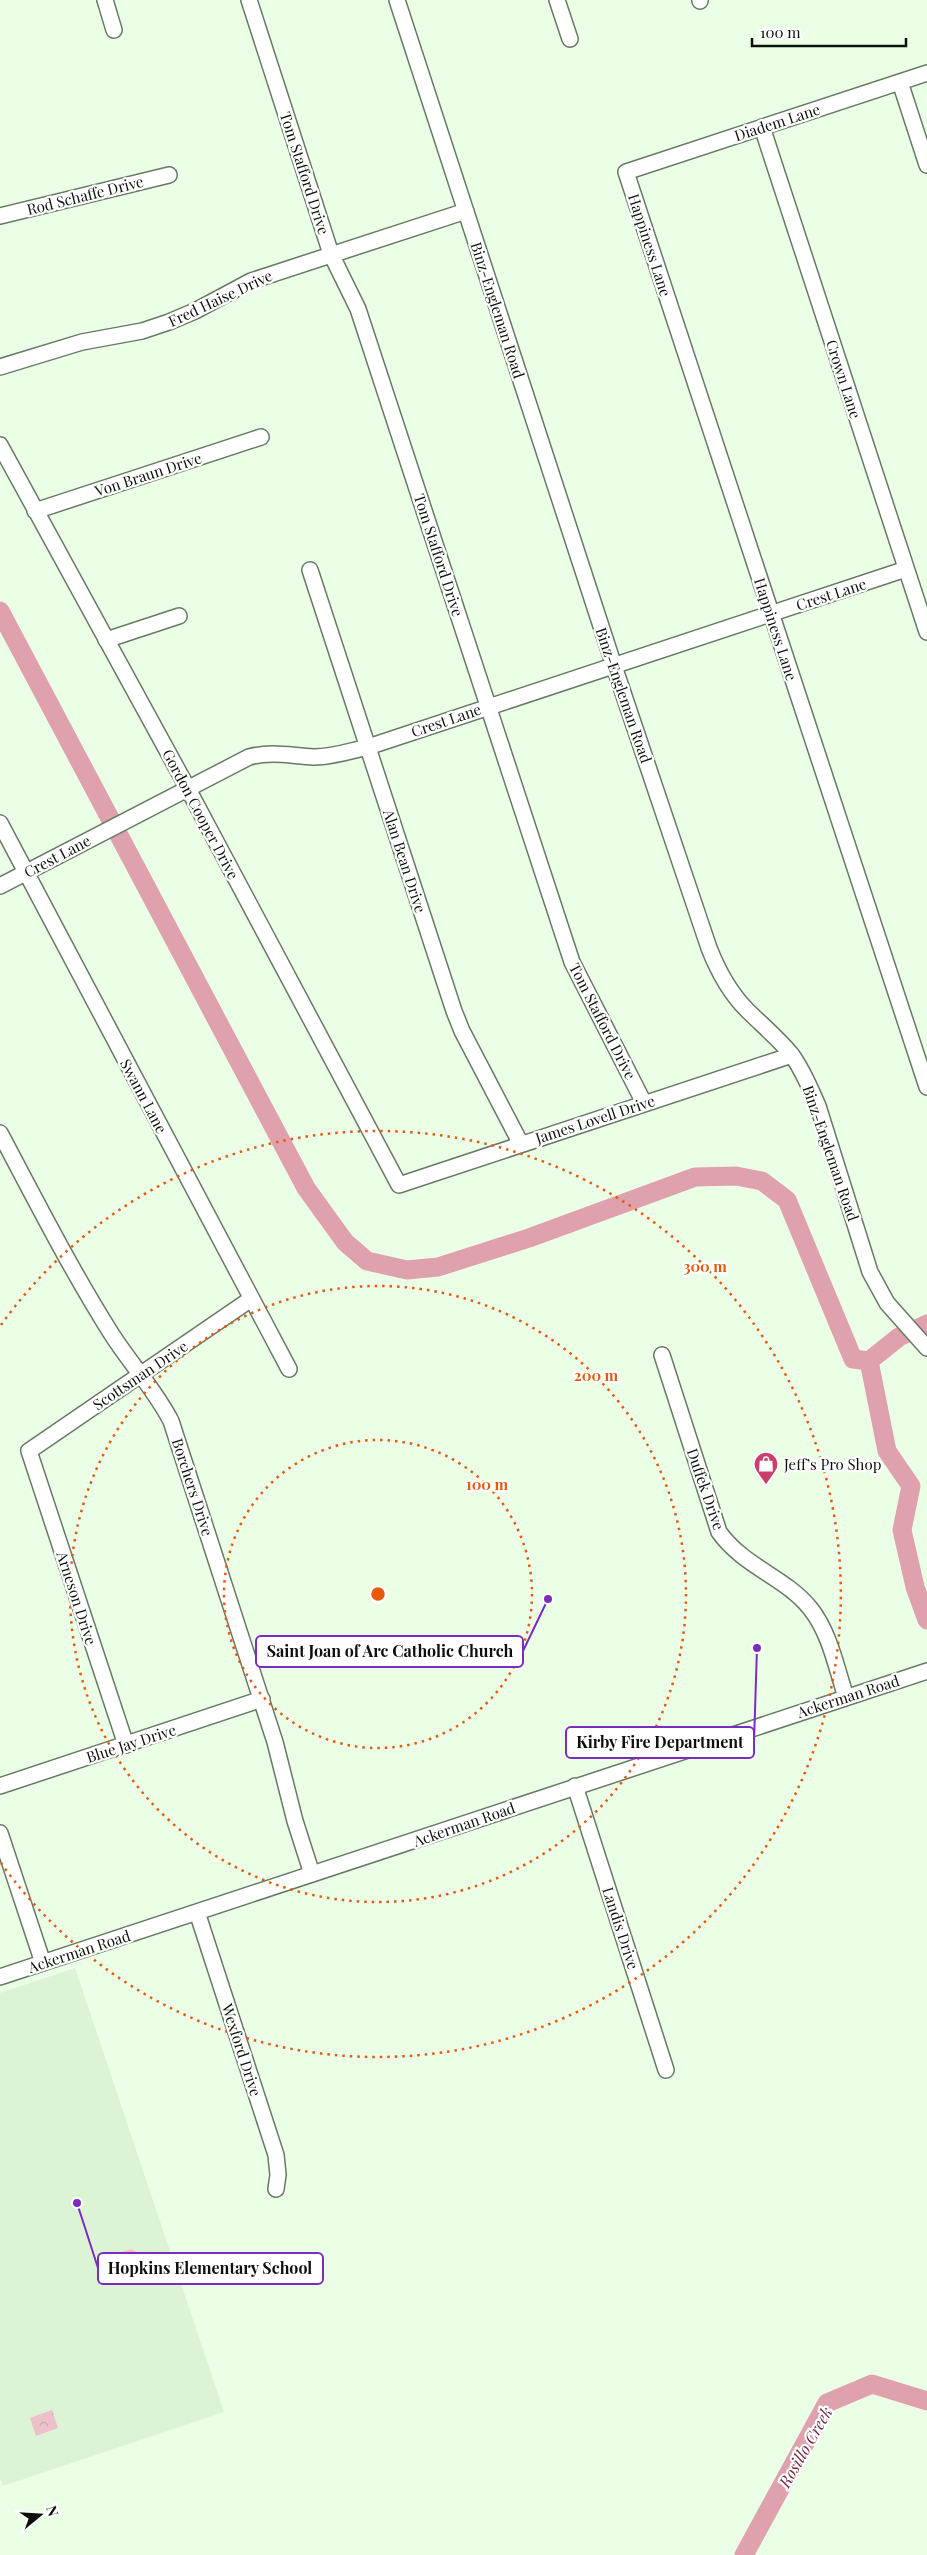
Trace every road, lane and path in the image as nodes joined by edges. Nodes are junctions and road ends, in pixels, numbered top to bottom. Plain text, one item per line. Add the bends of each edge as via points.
1 (105, 0) edge
2 (249, 0) edge
3 (397, 0) edge
4 (557, 0) edge
5 (114, 30) dead end
6 (570, 39) dead end
7 (927, 73) edge
8 (900, 82) junction
9 (762, 127) junction
10 (927, 166) edge
11 (626, 172) joint
12 (169, 175) dead end
13 (466, 211) junction
14 (0, 216) edge
15 (331, 254) junction
16 (0, 368) edge
17 (261, 437) dead end
18 (0, 444) edge
19 (35, 510) junction
20 (906, 569) junction
21 (310, 570) dead end
22 (771, 614) junction
23 (179, 616) dead end
24 (927, 632) edge
25 (106, 640) junction
26 (614, 666) junction
27 (488, 706) junction
28 (368, 747) junction
29 (187, 787) junction
30 (0, 822) edge
31 (26, 872) junction
32 (0, 886) edge
33 (792, 1055) junction
34 (927, 1087) edge
35 (644, 1103) junction
36 (0, 1133) edge
37 (521, 1144) junction
38 (399, 1184) joint
39 (251, 1299) junction
40 (927, 1348) edge
41 (662, 1355) dead end
42 (289, 1369) dead end
43 (140, 1376) junction
44 (29, 1450) joint
45 (924, 1672) edge
46 (846, 1697) junction
47 (262, 1699) junction
48 (126, 1745) junction
49 (0, 1786) edge
50 (575, 1786) junction
51 (0, 1833) edge
52 (312, 1874) junction
53 (196, 1912) junction
54 (42, 1963) junction
55 (0, 1977) edge
56 (666, 2070) dead end
57 (276, 2189) dead end

1 - 5 street
2 - 15 street, Tom Stafford Drive
3 - 13 street, Binz-Engleman Road
4 - 6 street
7 - 8 street, Diadem Lane
8 - 9 street, Diadem Lane
8 - 10 street
9 - 11 street, Diadem Lane
9 - 20 street, Crown Lane
11 - 22 street, Happiness Lane
12 - 14 street, Rod Schaffe Drive
13 - 15 street, Fred Haise Drive
13 - 26 street, Binz-Engleman Road
15 - 16 street, Fred Haise Drive via 251,281 169,322 82,342
15 - 27 street, Tom Stafford Drive via 358,308
17 - 19 street, Von Braun Drive
18 - 19 street, Gordon Cooper Drive
19 - 25 street, Gordon Cooper Drive
20 - 22 street, Crest Lane
20 - 24 street, Crown Lane
21 - 28 street, Alan Bean Drive
22 - 26 street, Crest Lane
22 - 34 street, Happiness Lane
23 - 25 street
25 - 29 street, Gordon Cooper Drive
26 - 27 street, Crest Lane
26 - 33 street, Binz-Engleman Road via 716,965 735,996
27 - 28 street, Crest Lane
27 - 35 street, Tom Stafford Drive via 572,962
28 - 29 street, Crest Lane via 332,756 279,752 258,754
28 - 37 street, Alan Bean Drive via 454,1011
29 - 31 street, Crest Lane
29 - 38 street, Gordon Cooper Drive
30 - 31 street, Swann Lane
31 - 32 street, Crest Lane
31 - 39 street, Swann Lane
33 - 35 street, James Lovell Drive
33 - 40 street, Binz-Engleman Road via 818,1106 870,1272 896,1314
35 - 37 street, James Lovell Drive
36 - 43 street, Borchers Drive via 70,1267
37 - 38 street, James Lovell Drive
39 - 42 street, Swann Lane
39 - 43 street, Scottsman Drive
41 - 46 street, Duffek Drive via 719,1532 743,1559 809,1607 826,1637
43 - 44 street, Scottsman Drive
43 - 47 street, Borchers Drive via 162,1403 171,1421
44 - 48 street, Arneson Drive
45 - 46 street, Ackerman Road
46 - 50 street, Ackerman Road
47 - 48 street, Blue Jay Drive
47 - 52 street, Borchers Drive
48 - 49 street, Blue Jay Drive
50 - 52 street, Ackerman Road
50 - 56 street, Landis Drive
51 - 54 street
52 - 53 street, Ackerman Road
53 - 54 street, Ackerman Road
53 - 57 street, Wexford Drive via 276,2155
54 - 55 street, Ackerman Road

